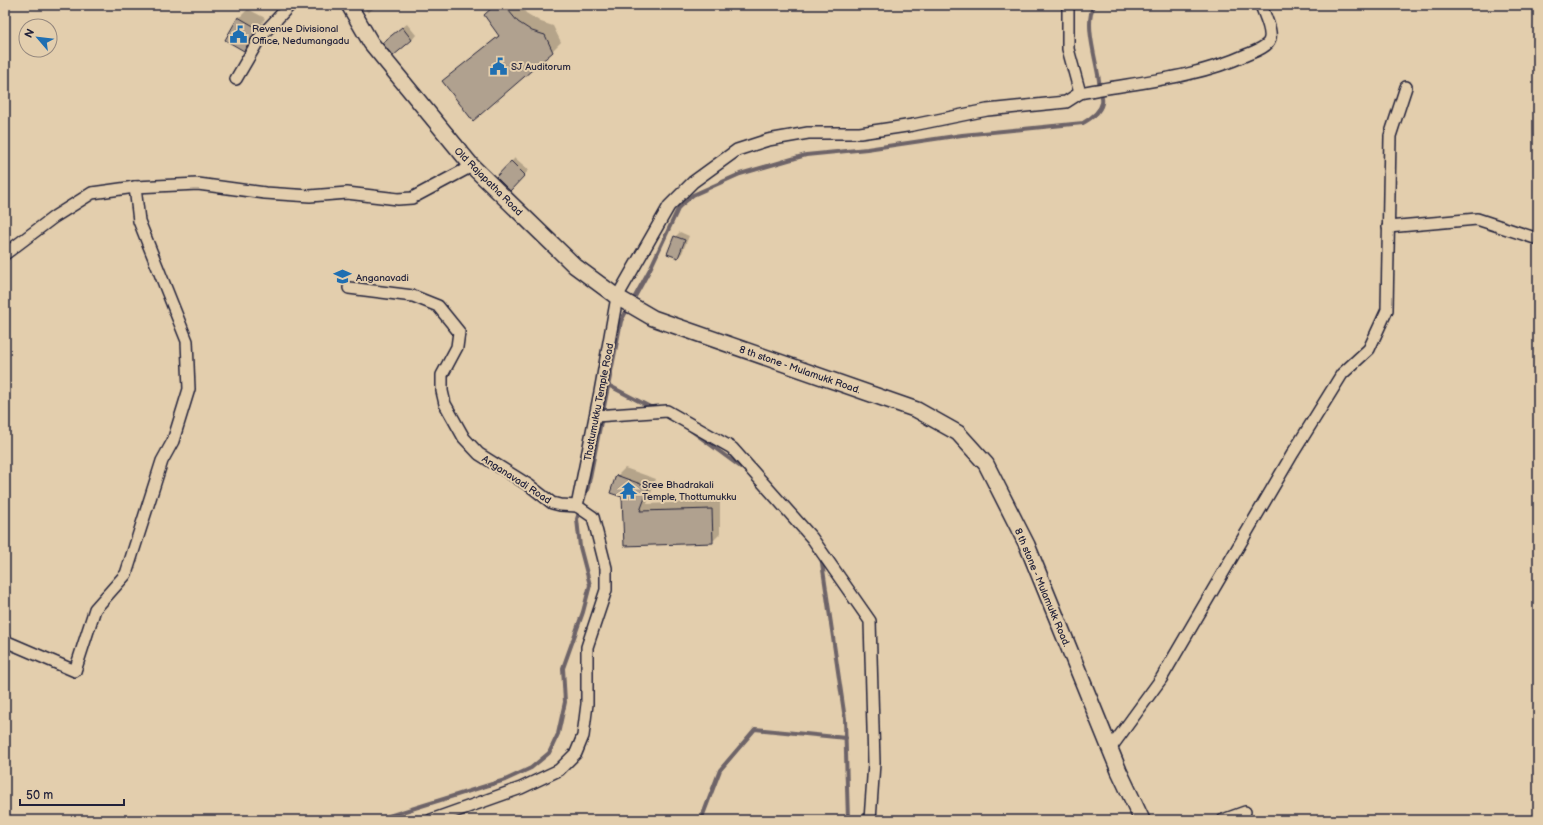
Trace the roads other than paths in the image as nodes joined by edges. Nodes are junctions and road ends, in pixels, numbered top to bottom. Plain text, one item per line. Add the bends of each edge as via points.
1 (290, 5) edge
2 (349, 5) edge
3 (1068, 5) edge
4 (1261, 5) edge
5 (236, 79) dead end
6 (1406, 87) dead end
7 (1080, 93) junction
8 (472, 166) junction
9 (135, 187) junction
10 (1388, 227) junction
11 (1538, 239) edge
12 (5, 254) edge
13 (349, 288) dead end
14 (619, 299) junction
15 (642, 311) joint
16 (596, 416) junction
17 (577, 506) junction
18 (5, 641) edge
19 (1110, 750) junction
20 (1245, 812) dead end
21 (431, 820) edge
22 (870, 820) edge
23 (1142, 820) edge
24 (1223, 820) edge

1 - 5 street via 261,36
2 - 8 main road, Old Rajapatha Road via 371,43
3 - 7 street via 1068,49
4 - 7 street, Thottumukku Temple Road via 1270,33 1268,42 1262,48 1229,63 1192,74
6 - 10 street via 1390,136
7 - 14 street, Thottumukku Temple Road via 1066,102 987,110 860,133 808,133 768,140 737,150 693,182 669,206
8 - 9 street via 412,198 398,199 347,193 310,196 265,193 198,184
8 - 14 main road, Old Rajapatha Road via 575,266
9 - 12 street via 92,193 54,217
9 - 18 street via 140,221 187,341 189,389 173,441 162,461 126,574 95,609 75,671
10 - 11 street via 1478,219
10 - 19 street via 1387,310 1369,349 1342,374 1161,679
13 - 17 street, Anganavadi Road via 412,296 438,306 459,332 457,347 442,376 442,391 445,404 464,438 479,454 552,503 560,506
14 - 15 main road, Old Rajapatha Road
14 - 16 street, Thottumukku Temple Road
15 - 19 main road, 8 th stone - Mulamukk Road. via 653,318 917,410 958,433 986,464 1027,545
16 - 17 street, Thottumukku Temple Road
16 - 22 street via 667,410 732,448 812,538 870,621 874,763
17 - 21 street via 593,517 606,568 606,590 587,647 587,704 583,736 576,753 559,770 521,788
19 - 23 main road, 8 th stone - Mulamukk Road.
20 - 24 street

